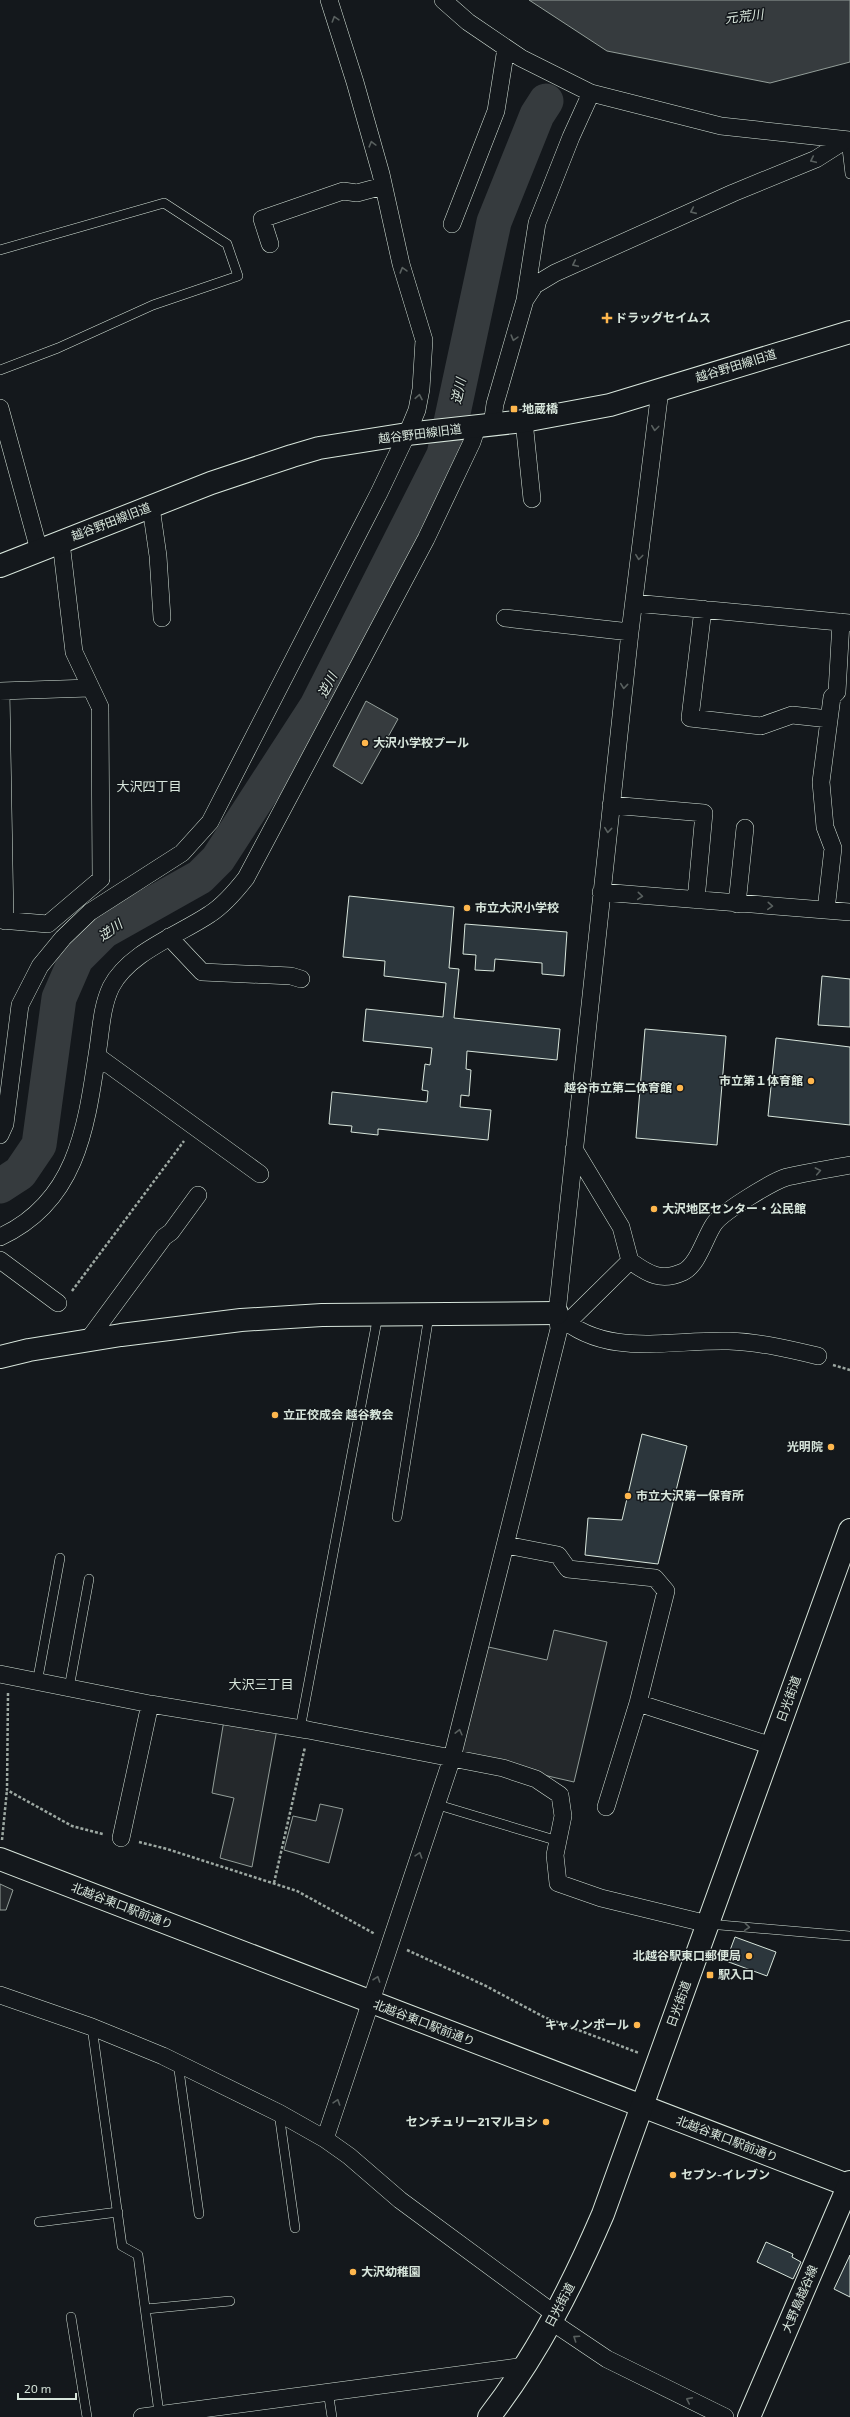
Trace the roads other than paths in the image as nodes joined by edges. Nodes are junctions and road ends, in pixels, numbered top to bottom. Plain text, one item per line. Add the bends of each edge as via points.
1 (329, 0) edge
2 (443, 0) edge
3 (506, 48) junction
4 (591, 93) junction
5 (848, 140) edge
6 (850, 174) edge
7 (383, 186) junction
8 (452, 224) dead end
9 (270, 244) dead end
10 (0, 250) edge
11 (525, 300) junction
12 (850, 332) edge
13 (0, 370) edge
14 (660, 390) junction
15 (0, 408) edge
16 (524, 421) junction
17 (480, 426) junction
18 (414, 433) junction
19 (532, 499) dead end
20 (150, 507) junction
21 (61, 542) junction
22 (40, 550) junction
23 (0, 566) edge
24 (634, 603) junction
25 (703, 609) junction
26 (162, 618) dead end
27 (505, 618) dead end
28 (846, 622) edge
29 (630, 632) junction
30 (90, 688) junction
31 (1, 691) edge
32 (829, 719) junction
33 (611, 805) junction
34 (745, 828) dead end
35 (601, 892) junction
36 (696, 900) junction
37 (737, 904) junction
38 (826, 910) junction
39 (850, 912) edge
40 (3, 921) edge
41 (169, 937) junction
42 (301, 979) dead end
43 (97, 1056) junction
44 (0, 1136) edge
45 (574, 1149) junction
46 (850, 1165) edge
47 (260, 1174) dead end
48 (198, 1196) dead end
49 (0, 1237) edge
50 (0, 1260) edge
51 (630, 1261) junction
52 (58, 1303) dead end
53 (378, 1314) junction
54 (430, 1315) junction
55 (562, 1318) junction
56 (88, 1340) junction
57 (818, 1356) dead end
58 (0, 1357) edge
59 (397, 1517) dead end
60 (850, 1530) edge
61 (506, 1545) junction
62 (60, 1558) dead end
63 (89, 1579) dead end
64 (4, 1675) edge
65 (37, 1683) junction
66 (69, 1688) junction
67 (638, 1703) junction
68 (150, 1704) junction
69 (304, 1729) junction
70 (772, 1746) junction
71 (452, 1758) junction
72 (435, 1804) junction
73 (606, 1807) dead end
74 (121, 1838) road end
75 (558, 1841) junction
76 (1, 1850) edge
77 (708, 1924) junction
78 (850, 1936) edge
79 (0, 1996) edge
80 (369, 2002) junction
81 (92, 2027) junction
82 (178, 2063) junction
83 (641, 2106) junction
84 (279, 2113) junction
85 (325, 2140) junction
86 (850, 2184) edge
87 (118, 2212) junction
88 (199, 2214) dead end
89 (39, 2222) dead end
90 (295, 2228) dead end
91 (230, 2301) dead end
92 (146, 2309) junction
93 (71, 2317) dead end
94 (554, 2318) junction
95 (525, 2366) junction
96 (328, 2391) junction
97 (215, 2412) edge
98 (159, 2413) junction
99 (88, 2417) edge
100 (142, 2417) edge
101 (332, 2417) edge
102 (489, 2417) edge
103 (724, 2417) edge
104 (749, 2417) edge

7 -> 1 street via 355,82
2 - 3 street via 468,22
3 - 4 street
3 - 8 street via 496,111
4 - 5 street via 721,126
4 - 11 street via 537,223
5 - 6 lane
5 -> 11 street via 816,159 733,193 555,274 535,285
7 - 9 street via 357,193 343,191 262,219
18 -> 7 street via 421,389 424,340 401,264
10 - 13 lane via 164,203 227,244 238,276 152,305 89,335
11 -> 17 street via 495,404
12 - 14 street, 越谷野田線旧道
14 - 16 street, 越谷野田線旧道 via 610,405
14 -> 24 street
15 - 22 street
16 - 17 street, 越谷野田線旧道
16 - 19 street
17 - 18 street, 越谷野田線旧道
17 - 41 street via 426,539 246,878 230,898 210,914
18 - 20 street, 越谷野田線旧道 via 319,448 211,483
18 - 44 street via 210,822 182,852 90,912 63,938 40,966 20,1005 5,1124
20 - 21 street, 越谷野田線旧道
20 - 26 street via 158,556
21 - 22 street, 越谷野田線旧道
21 - 30 street via 74,652
22 - 23 street, 越谷野田線旧道
24 - 25 street
24 - 29 street
25 - 28 street
25 - 32 street via 690,718 761,726 792,715
27 - 29 street
28 - 32 street via 837,692 832,697
29 -> 33 street
30 - 31 street
30 - 40 street via 100,707 101,879 48,924
31 - 40 street
32 - 38 street via 821,782 825,827 833,848
33 -> 35 street
33 - 36 street via 704,813
34 - 37 street
35 -> 36 street
35 - 45 street
36 - 37 street
37 -> 38 street
38 - 39 street
41 - 42 street via 202,972 292,976
41 - 43 street via 144,953 112,986 104,1006
43 - 47 street
43 - 49 street via 80,1144 72,1166 47,1202 31,1218
45 - 51 street via 621,1227
45 - 55 street
51 -> 46 street via 648,1274 668,1277 684,1271 699,1254 714,1224 731,1208 786,1178
48 - 56 street via 171,1232 164,1237
50 - 52 street
51 - 55 street
53 - 54 street
53 - 56 street via 241,1320
53 - 69 lane
54 - 55 street
54 - 59 lane
55 - 57 street via 606,1342 642,1344 729,1341 781,1347
55 - 61 street
56 - 58 street
60 - 70 street, 日光街道
61 - 67 street via 558,1555 568,1569 655,1578 666,1591
71 -> 61 street
62 - 65 lane
63 - 66 lane
64 - 65 street
65 - 66 street
66 - 68 street
67 - 70 street
67 - 73 street
68 - 69 street
68 - 74 street
69 - 71 street
70 - 77 street, 日光街道
71 - 72 street
71 - 75 street via 503,1768 536,1779 560,1795 563,1816
72 - 75 lane
80 -> 72 street
75 - 77 street via 555,1855 558,1882 602,1898
76 - 80 street, 北越谷東口駅前通り
77 -> 78 lane
77 - 83 street, 日光街道
79 - 81 street
80 - 83 street, 北越谷東口駅前通り
85 -> 80 street
81 - 82 street
81 - 87 lane
82 - 84 street
82 - 88 lane
83 - 86 street, 北越谷東口駅前通り
83 - 94 street, 日光街道 via 603,2214
84 - 85 street
84 - 90 lane
85 - 94 street via 349,2156 400,2200
86 - 104 street, 大野島越谷線
87 - 89 lane
87 - 92 lane via 122,2246 138,2255
91 - 92 lane
92 - 98 lane
93 - 99 lane
94 - 95 street, 日光街道
103 -> 94 street via 607,2359
95 - 96 street
95 - 102 street, 日光街道
96 - 97 street
96 - 101 lane
97 - 98 street
98 - 100 street

